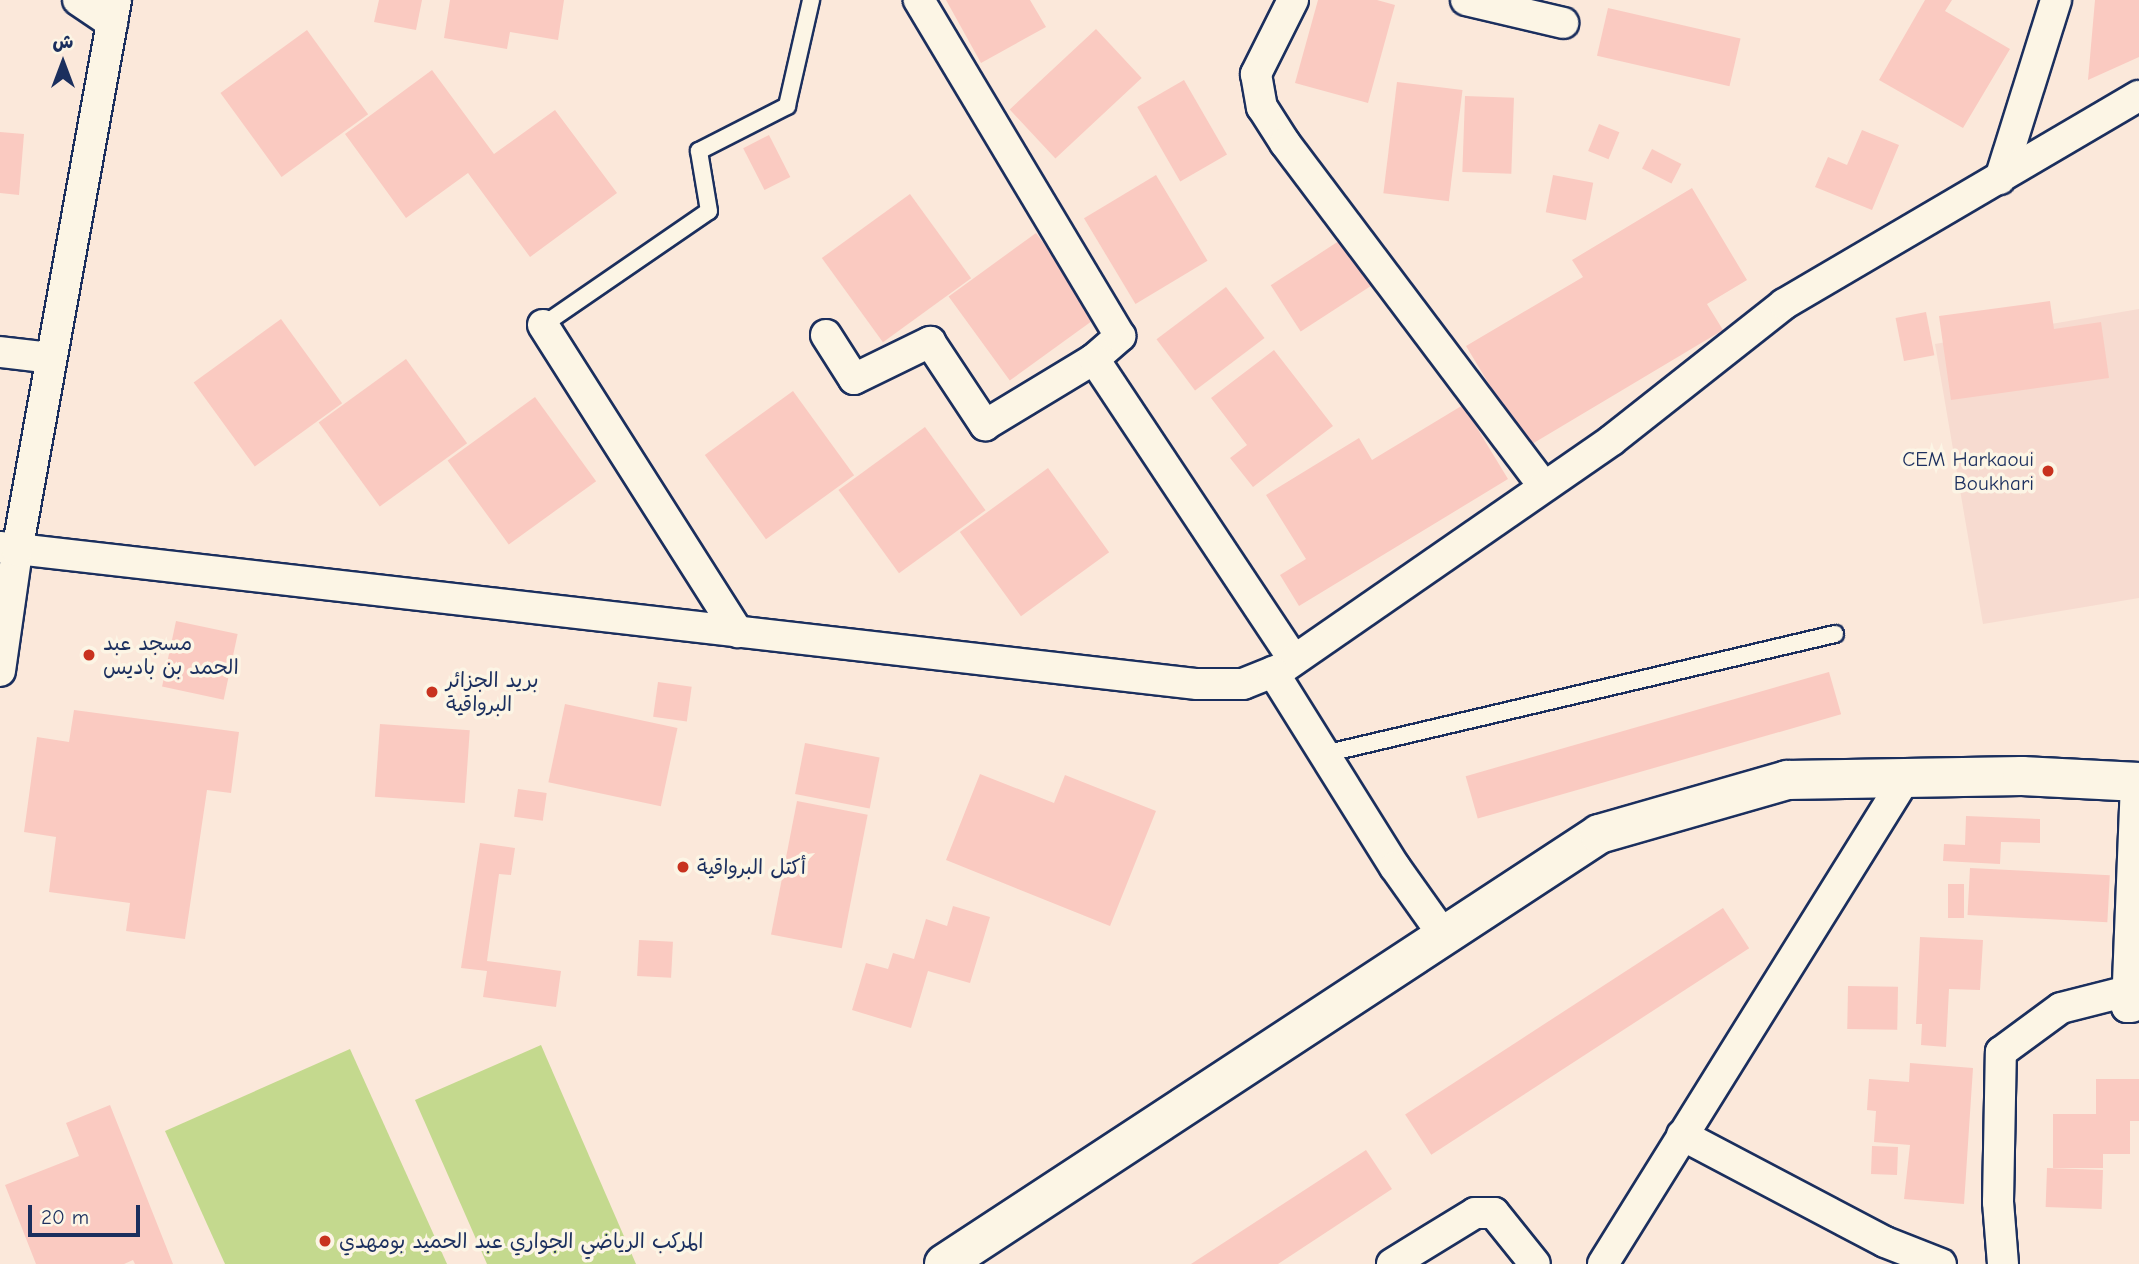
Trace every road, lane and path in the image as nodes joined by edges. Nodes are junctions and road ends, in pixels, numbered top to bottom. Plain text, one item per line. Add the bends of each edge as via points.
1 (78, 0) edge
2 (811, 0) edge
3 (919, 0) edge
4 (1293, 0) edge
5 (1466, 0) edge
6 (2056, 0) edge
7 (114, 11) edge
8 (1563, 23) dead end
9 (2139, 96) edge
10 (2000, 178) junction
11 (543, 325) joint
12 (826, 335) dead end
13 (0, 352) edge
14 (51, 358) junction
15 (1094, 359) junction
16 (1544, 485) junction
17 (8, 549) edge
18 (738, 632) junction
19 (1835, 634) dead end
20 (1284, 666) junction
21 (0, 671) edge
22 (1324, 754) junction
23 (1906, 778) junction
24 (2138, 782) edge
25 (1444, 936) junction
26 (2134, 999) edge
27 (1682, 1135) junction
28 (944, 1264) edge
29 (1392, 1264) edge
30 (1535, 1264) edge
31 (1603, 1264) edge
32 (1941, 1264) edge
33 (2003, 1264) edge

1 - 7 street
2 - 11 lane via 787,106 699,151 709,211
3 - 15 street via 1120,336
4 - 16 street via 1256,74 1262,107
5 - 8 street
6 - 10 street
7 - 14 street
9 - 10 street
10 - 16 street via 1784,304 1612,440
11 - 18 street
12 - 15 street via 854,379 930,342 985,425
13 - 14 street
14 - 17 street
15 - 20 street
16 - 20 street
17 - 18 street
17 - 21 street
18 - 20 street via 1197,684 1243,684
19 - 22 lane
20 - 22 street
22 - 25 street
23 - 24 main road via 2022,776
23 - 25 main road via 1787,780 1599,834
23 - 27 street
24 - 26 street
25 - 28 main road
26 - 33 street via 2061,1008 2001,1052 1998,1202
27 - 31 street
27 - 32 street via 1885,1242
29 - 30 street via 1475,1213 1494,1213

